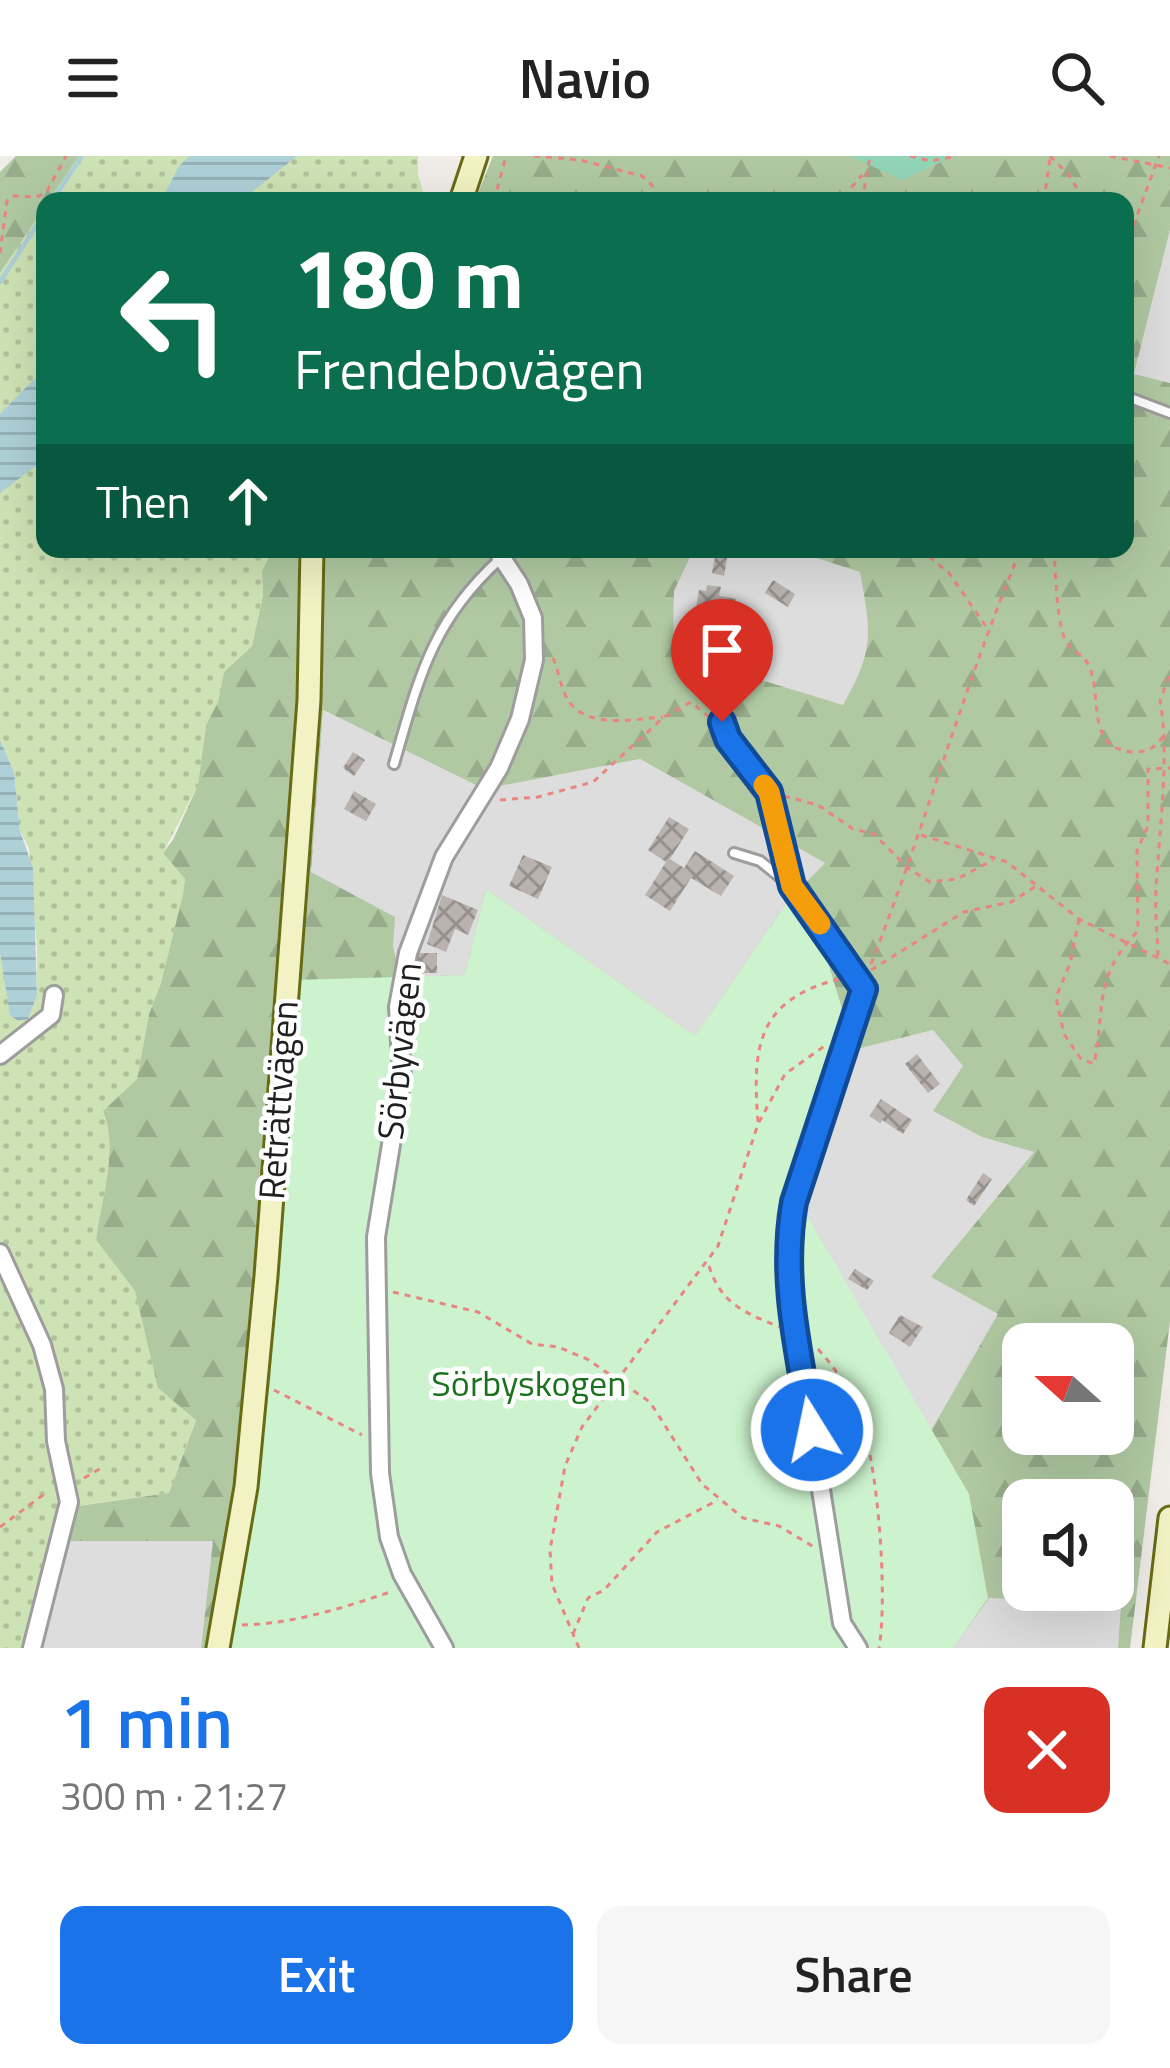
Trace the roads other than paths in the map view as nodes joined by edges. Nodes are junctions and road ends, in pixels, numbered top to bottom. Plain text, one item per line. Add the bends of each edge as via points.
1 (476, 156) edge
2 (464, 192) edge
3 (1134, 399) edge
4 (1170, 412) edge
5 (312, 558) edge
6 (494, 558) edge
7 (501, 558) edge
8 (747, 632) dead end
9 (394, 764) dead end
10 (734, 853) dead end
11 (792, 886) junction
12 (54, 995) dead end
13 (0, 1055) edge
14 (0, 1253) edge
15 (1170, 1517) edge
16 (32, 1648) edge
17 (218, 1648) edge
18 (444, 1648) edge
19 (858, 1648) edge
20 (1155, 1648) edge

1 - 2 street
3 - 4 lane
5 - 17 street, Reträttvägen via 309,700 256,1382
6 - 9 lane via 427,655
7 - 18 street, Sörbyvägen via 533,618 534,660 520,719 481,802 444,856 408,953 398,1007 402,1077 376,1237 380,1473 389,1537
8 - 11 lane via 747,680 728,698 722,722 769,792
10 - 11 lane
11 - 19 street via 864,989 794,1202 787,1274 842,1623
12 - 13 street via 52,1015
14 - 16 street via 48,1367 69,1502
15 - 20 street

